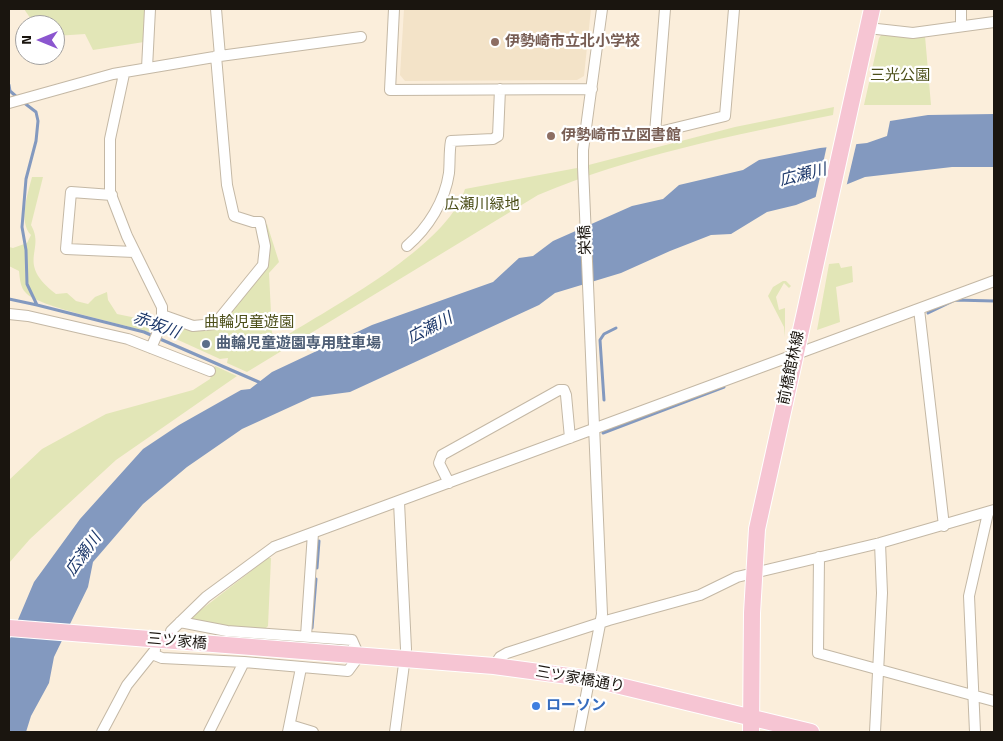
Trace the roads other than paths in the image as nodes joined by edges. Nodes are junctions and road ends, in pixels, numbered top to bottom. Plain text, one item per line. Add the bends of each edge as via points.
1 (150, 9) edge
2 (216, 9) edge
3 (394, 9) edge
4 (602, 9) edge
5 (664, 9) edge
6 (734, 9) edge
7 (872, 9) edge
8 (961, 9) edge
9 (994, 22) edge
10 (961, 26) junction
11 (868, 28) junction
12 (361, 37) dead end
13 (218, 56) junction
14 (147, 68) junction
15 (124, 74) junction
16 (500, 89) junction
17 (592, 89) junction
18 (13, 101) edge
19 (112, 195) junction
20 (406, 246) dead end
21 (134, 252) junction
22 (994, 280) edge
23 (919, 309) junction
24 (9, 314) edge
25 (162, 315) junction
26 (151, 348) junction
27 (795, 353) junction
28 (210, 371) dead end
29 (595, 429) junction
30 (570, 438) junction
31 (449, 483) junction
32 (399, 502) junction
33 (991, 512) edge
34 (944, 526) junction
35 (312, 533) junction
36 (880, 543) junction
37 (819, 557) junction
38 (754, 573) junction
39 (180, 622) junction
40 (602, 622) junction
41 (9, 628) edge
42 (171, 631) dead end
43 (306, 636) junction
44 (352, 655) junction
45 (406, 660) junction
46 (244, 662) junction
47 (494, 666) junction
48 (301, 668) junction
49 (878, 671) junction
50 (591, 679) junction
51 (973, 696) junction
52 (994, 702) edge
53 (751, 725) edge
54 (289, 729) edge
55 (102, 732) edge
56 (209, 732) edge
57 (313, 732) edge
58 (395, 732) edge
59 (580, 732) edge
60 (811, 732) edge
61 (876, 732) edge
62 (975, 732) edge

1 - 14 street
2 - 13 street
3 - 16 street via 390,90
4 - 17 street, 栄橋
5 - 6 street via 655,133 725,116
7 - 11 main road, 前橋館林線
8 - 10 street
9 - 10 street
10 - 11 street via 914,33
11 - 27 main road, 前橋館林線
12 - 13 street
13 - 14 street
13 - 25 street via 227,185 234,216 260,222 264,259 259,271 215,324 193,326
14 - 15 street
15 - 18 street via 113,74
15 - 19 street via 110,139
16 - 17 street
16 - 20 street via 498,136 451,141 449,173 438,207 428,224
17 - 29 street, 栄橋 via 583,168
19 - 21 street
19 - 21 street via 71,192 66,249
21 - 25 street via 159,300
22 - 23 street
23 - 27 street
23 - 34 street
24 - 26 street via 97,331
25 - 26 street
26 - 28 street
27 - 29 street
27 - 38 main road, 前橋館林線 via 761,510
29 - 30 street
29 - 40 street, 栄橋
30 - 31 street
30 - 31 street via 566,395 564,390 559,390 442,455 439,463
31 - 32 street
32 - 35 street
32 - 45 street
33 - 34 street
33 - 51 street via 969,596
34 - 36 street
35 - 39 street via 268,551 206,597
35 - 43 street
36 - 37 street
36 - 49 street via 883,577
37 - 38 street
37 - 49 street via 818,653
38 - 40 street via 737,577 700,595
38 - 53 main road, 前橋館林線
39 - 42 street
39 - 43 street via 227,631
40 - 47 street via 507,653
40 - 50 street, 栄橋
41 - 44 main road, 三ツ家橋
43 - 44 street via 352,640
44 - 45 main road, 三ツ家橋通り
44 - 48 street via 348,671
45 - 47 main road, 三ツ家橋通り
45 - 58 street
46 - 48 street
46 - 55 street via 162,658 154,652 127,685
46 - 56 street
47 - 50 main road, 三ツ家橋通り
48 - 54 street
49 - 51 street
49 - 61 street
50 - 53 main road, 三ツ家橋通り
50 - 59 street, 栄橋
51 - 52 street
51 - 62 street
53 - 60 main road, 三ツ家橋通り
54 - 57 street

